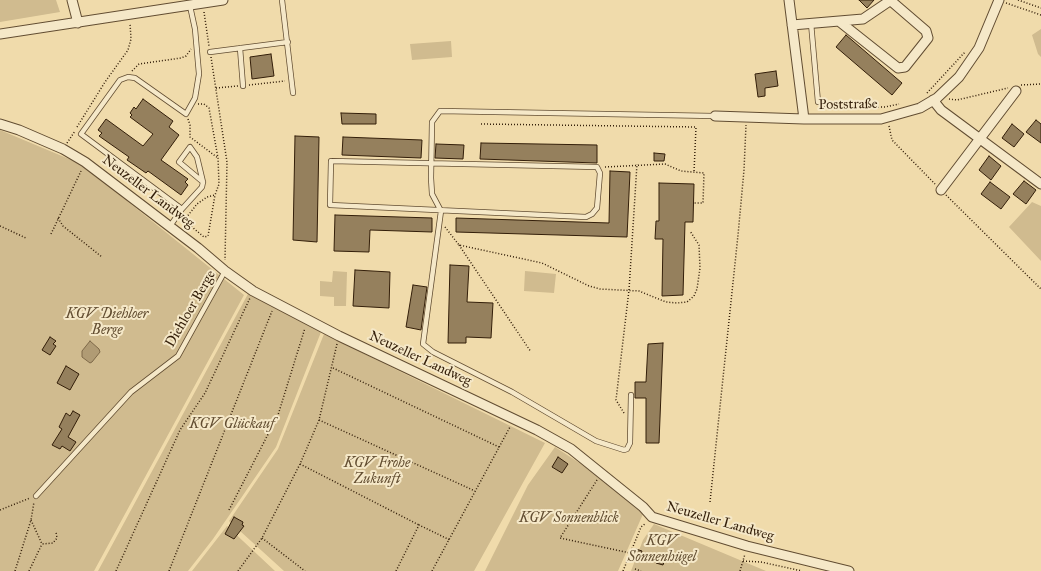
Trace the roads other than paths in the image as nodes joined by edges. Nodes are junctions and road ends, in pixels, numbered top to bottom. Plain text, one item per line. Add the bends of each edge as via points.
1 (72, 0) edge
2 (223, 0) edge
3 (282, 0) edge
4 (789, 0) edge
5 (891, 0) edge
6 (999, 0) edge
7 (190, 6) junction
8 (840, 22) junction
9 (78, 23) junction
10 (811, 23) junction
11 (792, 25) junction
12 (0, 34) edge
13 (288, 42) junction
14 (240, 48) junction
15 (210, 52) road end
16 (243, 86) road end
17 (1016, 88) road end
18 (293, 93) dead end
19 (935, 99) junction
20 (818, 102) dead end
21 (715, 116) joint
22 (804, 119) junction
23 (0, 124) edge
24 (980, 139) junction
25 (431, 164) junction
26 (203, 182) junction
27 (1041, 184) edge
28 (941, 190) road end
29 (182, 209) junction
30 (441, 211) junction
31 (170, 226) junction
32 (225, 271) junction
33 (631, 395) dead end
34 (36, 496) road end
35 (849, 571) edge

1 - 9 street
2 - 7 street
3 - 13 lane
4 - 11 street, Poststraße
5 - 8 street via 863,19
5 - 8 street via 926,31 928,38 905,67 898,68
6 - 19 street, Poststraße via 979,48 959,77
7 - 9 street
7 - 29 lane via 199,74 195,98 186,114 135,78 128,77 120,80 81,134
8 - 10 street
9 - 12 street
10 - 11 street
10 - 20 lane
11 - 22 street, Poststraße
13 - 14 lane
13 - 18 lane
14 - 15 lane
14 - 16 lane
17 - 24 street
19 - 22 street, Poststraße via 920,108 881,119
19 - 24 street via 941,110
21 - 22 street, Poststraße
21 - 25 lane via 440,111 432,122
23 - 31 street, Neuzeller Landweg via 63,149 85,162
24 - 27 street
24 - 28 street
25 - 30 lane via 432,194
25 - 30 lane via 331,161 330,205
25 - 30 lane via 597,168 600,173 597,208 586,217
26 - 26 lane via 198,157 190,147 179,162
26 - 29 lane via 202,187
29 - 31 lane
30 - 33 lane via 423,344 433,352 519,396 596,441 624,450 630,443
31 - 32 street, Neuzeller Landweg
32 - 34 lane, Diehloer Berge via 178,356 131,392
32 - 35 street, Neuzeller Landweg via 275,303 514,419 570,449 652,517 747,546

